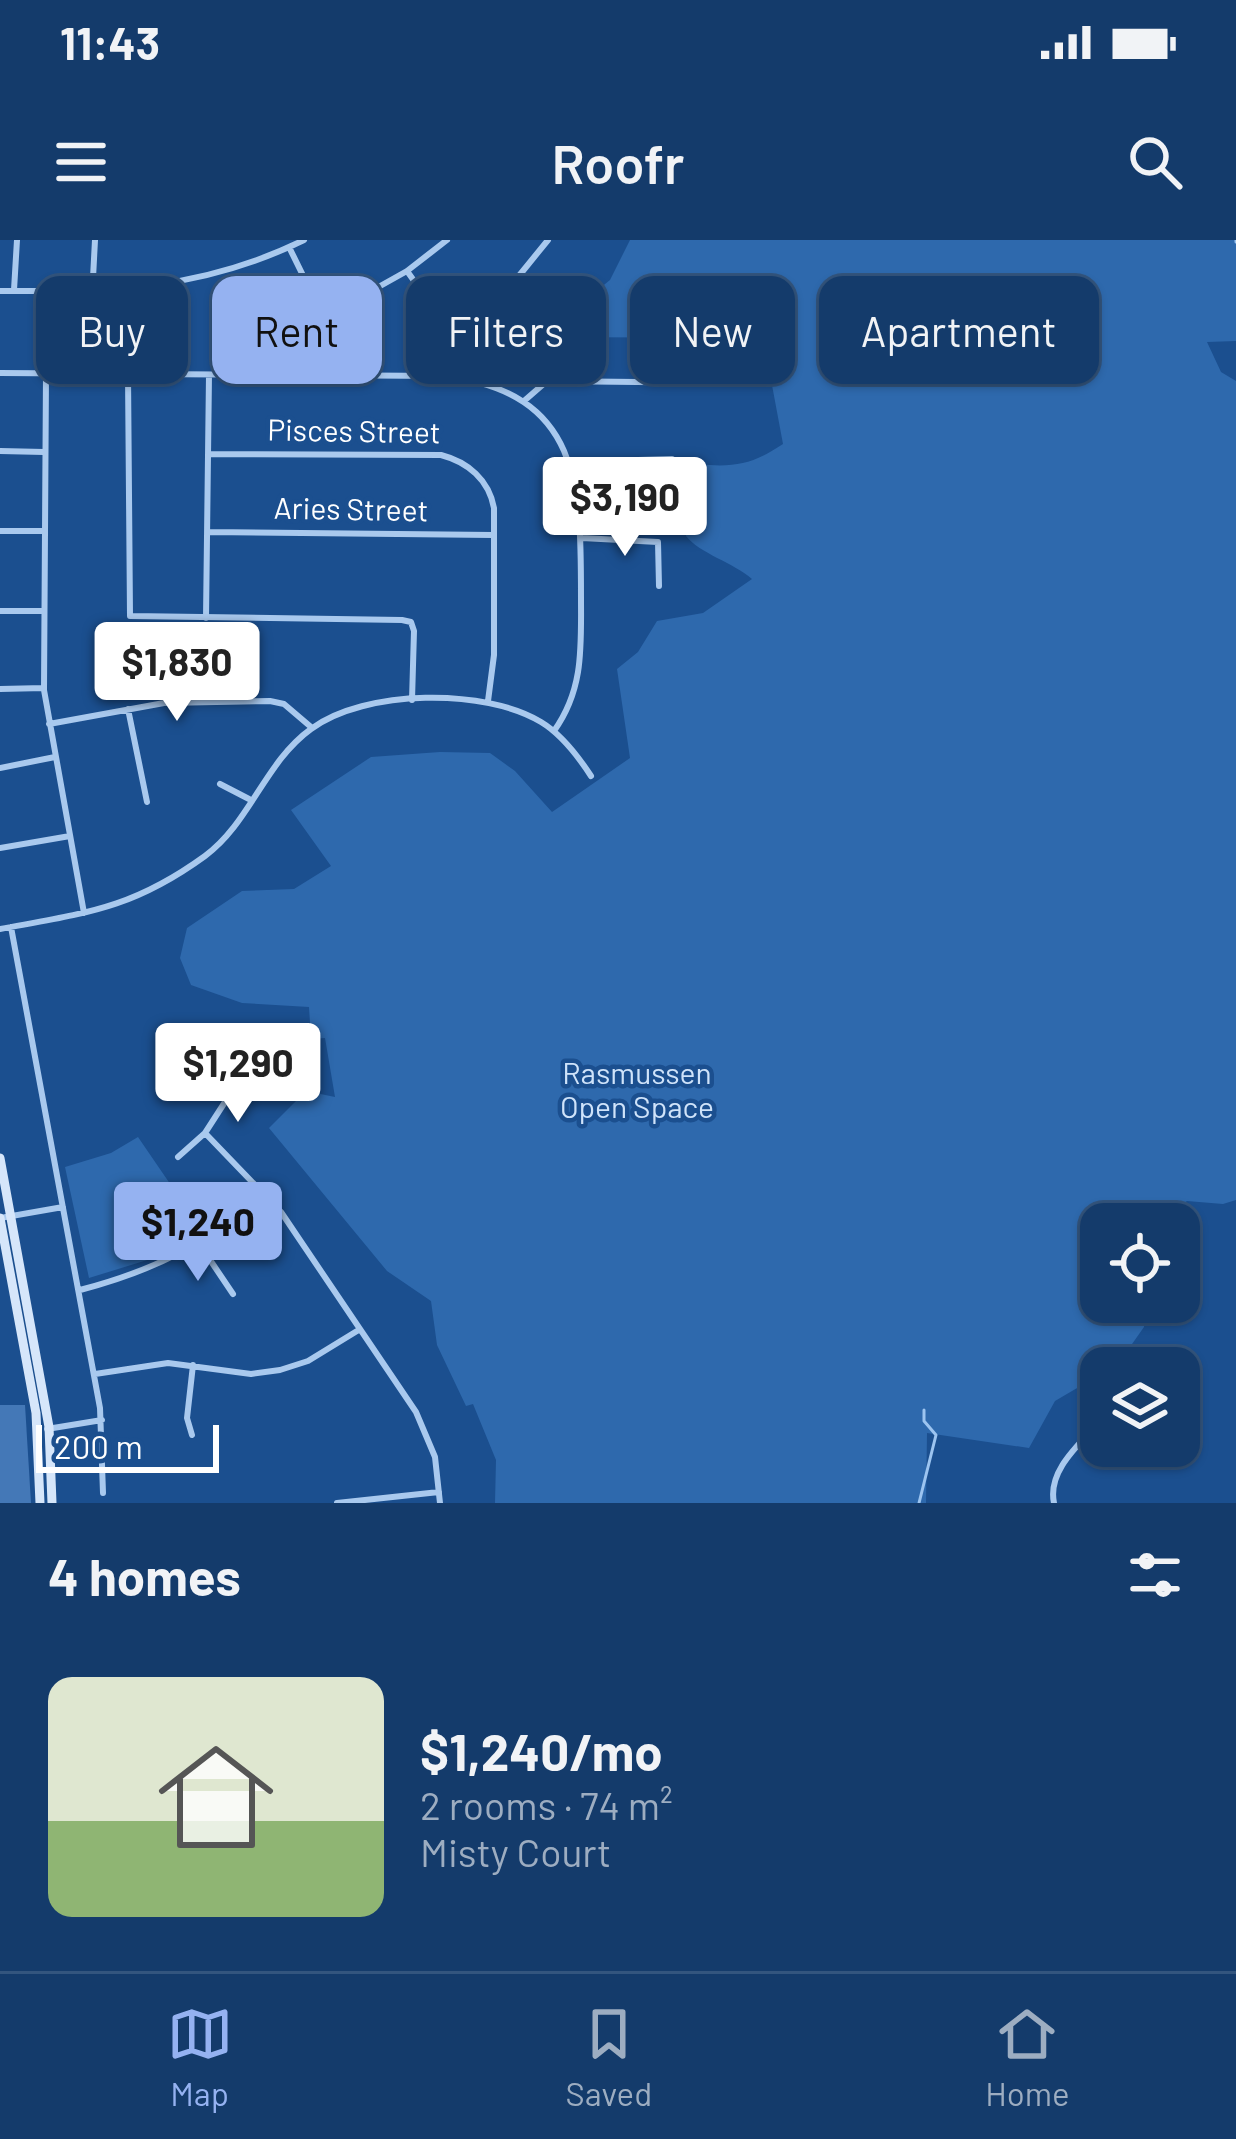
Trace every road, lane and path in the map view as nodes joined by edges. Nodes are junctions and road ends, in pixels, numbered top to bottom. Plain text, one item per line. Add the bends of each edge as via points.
1 (17, 240) edge
2 (95, 240) edge
3 (304, 240) edge
4 (447, 240) edge
5 (548, 240) edge
6 (290, 247) junction
7 (407, 271) junction
8 (92, 276) edge
9 (188, 281) edge
10 (0, 291) edge
11 (14, 291) junction
12 (36, 291) edge
13 (0, 373) edge
14 (36, 374) edge
15 (188, 375) edge
16 (208, 375) junction
17 (630, 381) edge
18 (46, 384) edge
19 (128, 384) edge
20 (524, 400) junction
21 (0, 452) edge
22 (45, 452) junction
23 (209, 454) junction
24 (672, 459) dead end
25 (574, 469) junction
26 (0, 531) edge
27 (45, 531) junction
28 (208, 532) junction
29 (494, 535) junction
30 (582, 538) junction
31 (659, 586) dead end
32 (0, 611) edge
33 (45, 611) junction
34 (206, 619) junction
35 (44, 688) junction
36 (0, 689) edge
37 (412, 700) junction
38 (488, 702) junction
39 (128, 709) junction
40 (50, 724) junction
41 (312, 728) junction
42 (554, 731) junction
43 (56, 757) junction
44 (0, 767) edge
45 (591, 776) dead end
46 (220, 784) dead end
47 (250, 800) junction
48 (148, 802) dead end
49 (70, 836) junction
50 (0, 848) edge
51 (84, 913) junction
52 (11, 927) junction
53 (0, 929) edge
54 (254, 1058) dead end
55 (206, 1133) junction
56 (178, 1157) dead end
57 (0, 1158) edge
58 (264, 1194) junction
59 (63, 1207) junction
60 (6, 1217) edge
61 (200, 1245) junction
62 (80, 1290) junction
63 (233, 1294) dead end
64 (357, 1330) junction
65 (193, 1365) junction
66 (95, 1374) junction
67 (102, 1420) junction
68 (50, 1427) junction
69 (192, 1435) dead end
70 (39, 1437) junction
71 (1080, 1445) edge
72 (103, 1492) dead end
73 (440, 1492) junction
74 (40, 1503) edge
75 (52, 1503) edge
76 (337, 1503) edge
77 (440, 1503) edge
78 (1054, 1503) edge

1 - 11 street
2 - 8 street
3 - 6 street
4 - 7 street
5 - 7 street via 518,277 459,325 442,320
6 - 7 street via 324,312 339,312
6 - 9 street
10 - 11 street
11 - 12 street
13 - 14 street
15 - 16 street
16 - 20 street via 445,376
16 - 23 street
17 - 20 street via 548,381
18 - 22 street
19 - 34 street via 130,616
20 - 25 street
21 - 22 street
22 - 27 street
23 - 28 street
23 - 29 street, Pisces Street via 455,458 487,486
24 - 25 street
25 - 30 street
26 - 27 street
27 - 33 street
28 - 29 street, Aries Street
28 - 34 street
29 - 38 street, Pisces Street
30 - 31 street via 658,542
30 - 42 street via 580,674
32 - 33 street
33 - 35 street
34 - 37 street via 411,622
35 - 36 street
35 - 40 street
37 - 38 street
37 - 41 street via 355,707
38 - 42 street
39 - 40 street
39 - 41 street via 270,701
39 - 48 street
40 - 43 street
41 - 47 street
42 - 45 street
43 - 44 street
43 - 49 street
46 - 47 street
47 - 51 street via 208,854 135,900
49 - 50 street
49 - 51 street
51 - 52 street
52 - 53 street
52 - 59 street
54 - 55 street
55 - 56 street
55 - 58 street
57 - 60 main road
58 - 61 street
58 - 64 street
59 - 60 street
59 - 62 street
60 - 68 main road
60 - 70 main road
61 - 62 street via 159,1267
61 - 63 street
62 - 66 street
64 - 65 street via 280,1370
64 - 73 street via 428,1435
65 - 66 street
65 - 69 street
66 - 67 street
67 - 68 street
67 - 72 street
68 - 70 street
68 - 75 main road
70 - 74 main road
71 - 78 street via 1060,1468
73 - 76 street
73 - 77 street

